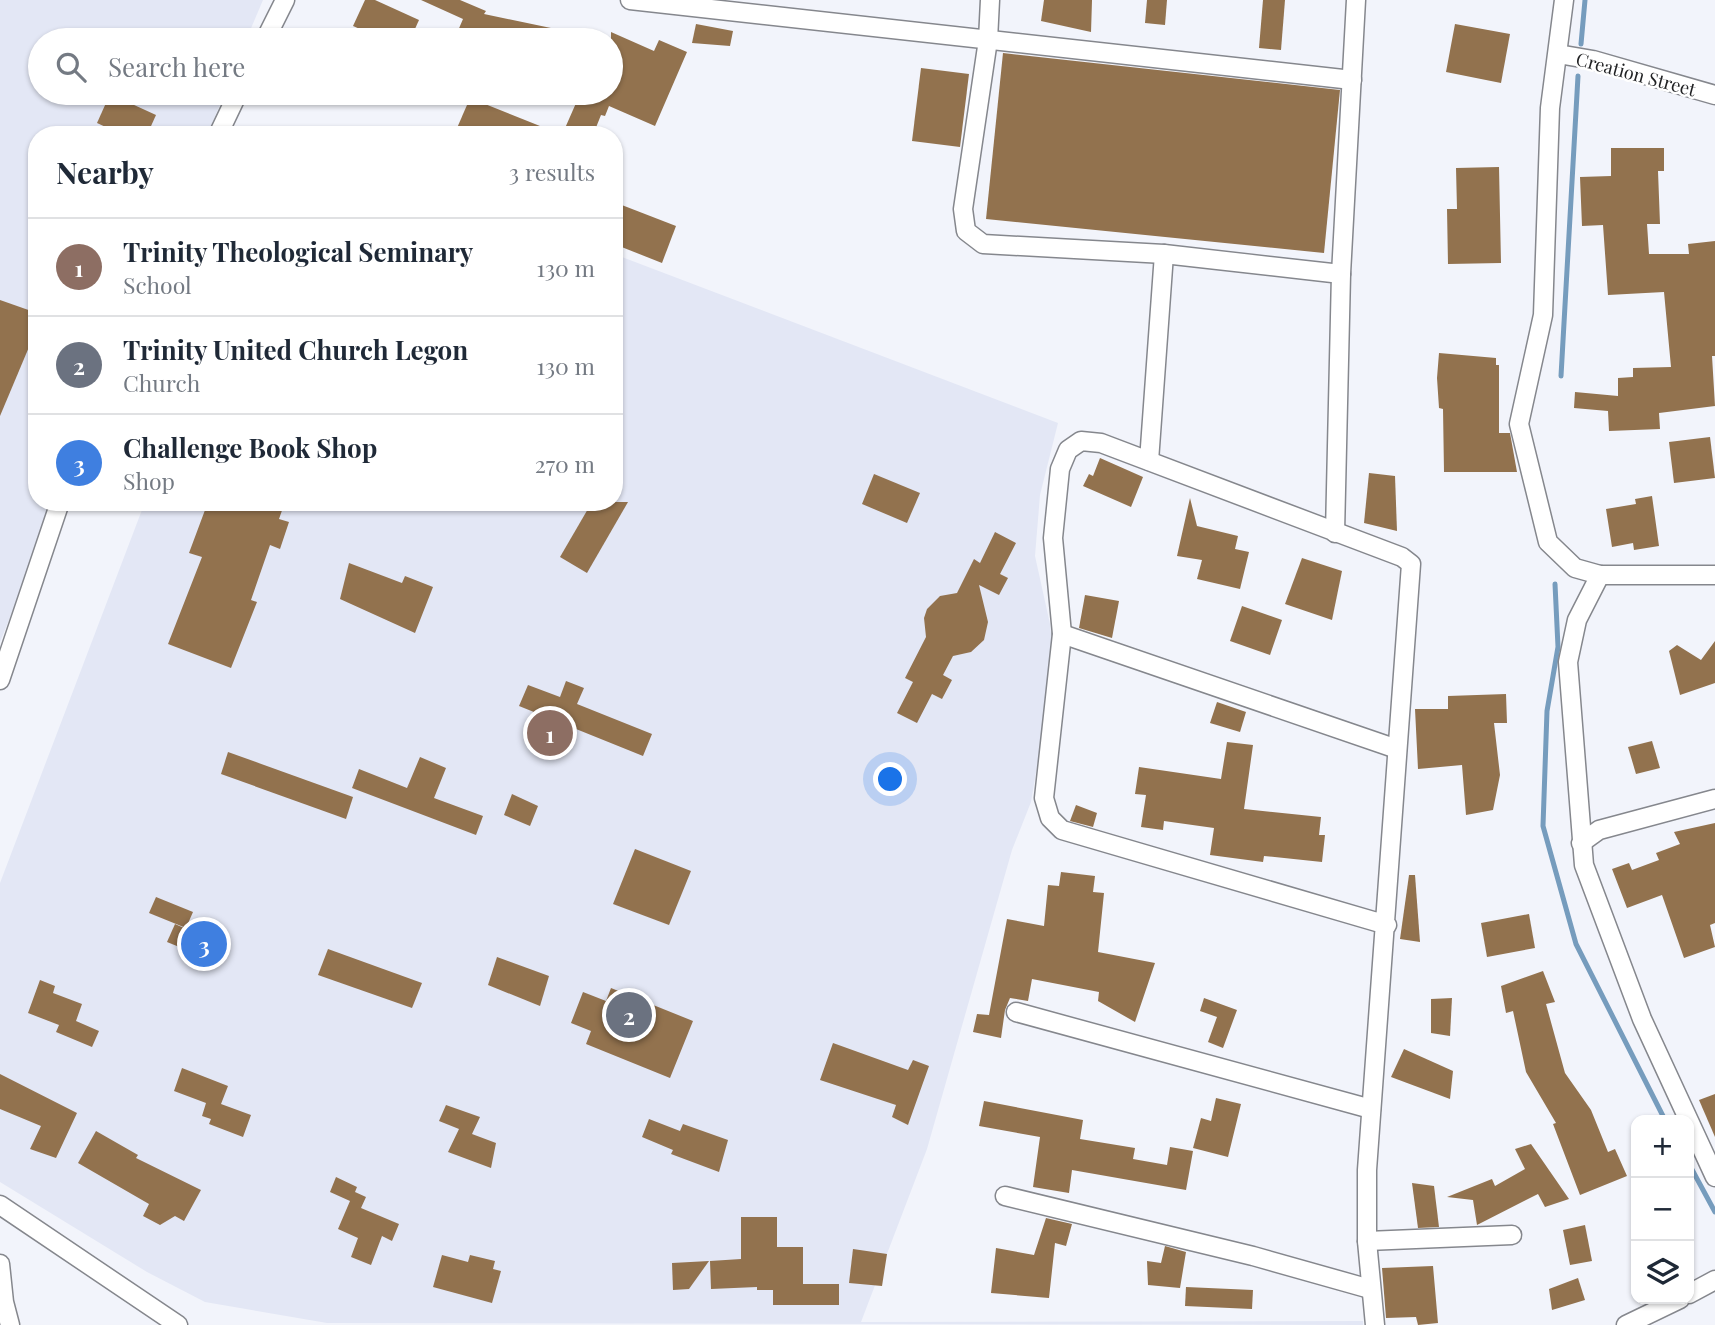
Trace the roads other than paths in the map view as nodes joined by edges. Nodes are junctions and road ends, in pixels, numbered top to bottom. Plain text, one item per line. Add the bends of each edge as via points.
1 (285, 0) edge
2 (630, 0) edge
3 (990, 0) edge
4 (1356, 0) edge
5 (1564, 0) edge
6 (271, 28) edge
7 (988, 40) junction
8 (1558, 54) junction
9 (1352, 80) junction
10 (1715, 95) edge
11 (232, 105) edge
12 (222, 126) edge
13 (1164, 254) junction
14 (1341, 274) junction
15 (1149, 461) junction
16 (57, 511) edge
17 (1335, 533) junction
18 (1600, 575) junction
19 (1715, 575) edge
20 (1062, 634) junction
21 (0, 680) edge
22 (1397, 749) junction
23 (1715, 799) edge
24 (1581, 843) junction
25 (1387, 925) junction
26 (1016, 1012) dead end
27 (1370, 1110) junction
28 (1715, 1177) edge
29 (1004, 1196) dead end
30 (0, 1205) edge
31 (1512, 1235) dead end
32 (1367, 1241) junction
33 (0, 1264) edge
34 (1715, 1280) edge
35 (1370, 1289) junction
36 (1694, 1291) edge
37 (1670, 1304) edge
38 (10, 1325) edge
39 (178, 1325) edge
40 (1375, 1325) edge
41 (1626, 1325) edge

1 - 6 street
2 - 7 street
3 - 7 street
4 - 9 street
5 - 8 street
7 - 9 street
7 - 13 street via 963,209 966,231 983,244
8 - 10 street, Creation Street
8 - 18 street via 1550,108 1543,315 1519,424 1548,542 1575,568
9 - 14 street
11 - 12 street
13 - 14 street
13 - 15 street
14 - 17 street
15 - 17 street
15 - 20 street via 1101,443 1081,441 1068,450 1060,469 1053,538
16 - 21 street
17 - 22 street via 1411,564
18 - 19 street
18 - 24 street via 1577,620 1568,662
20 - 22 street
20 - 25 street via 1044,798 1049,818 1062,830
22 - 25 street
23 - 24 street via 1599,830
24 - 28 street via 1584,865 1642,1019
25 - 27 street
26 - 27 street
27 - 32 street
29 - 35 street
30 - 39 street
31 - 32 street
32 - 35 street
33 - 38 street
34 - 36 street
35 - 40 street
37 - 41 street

